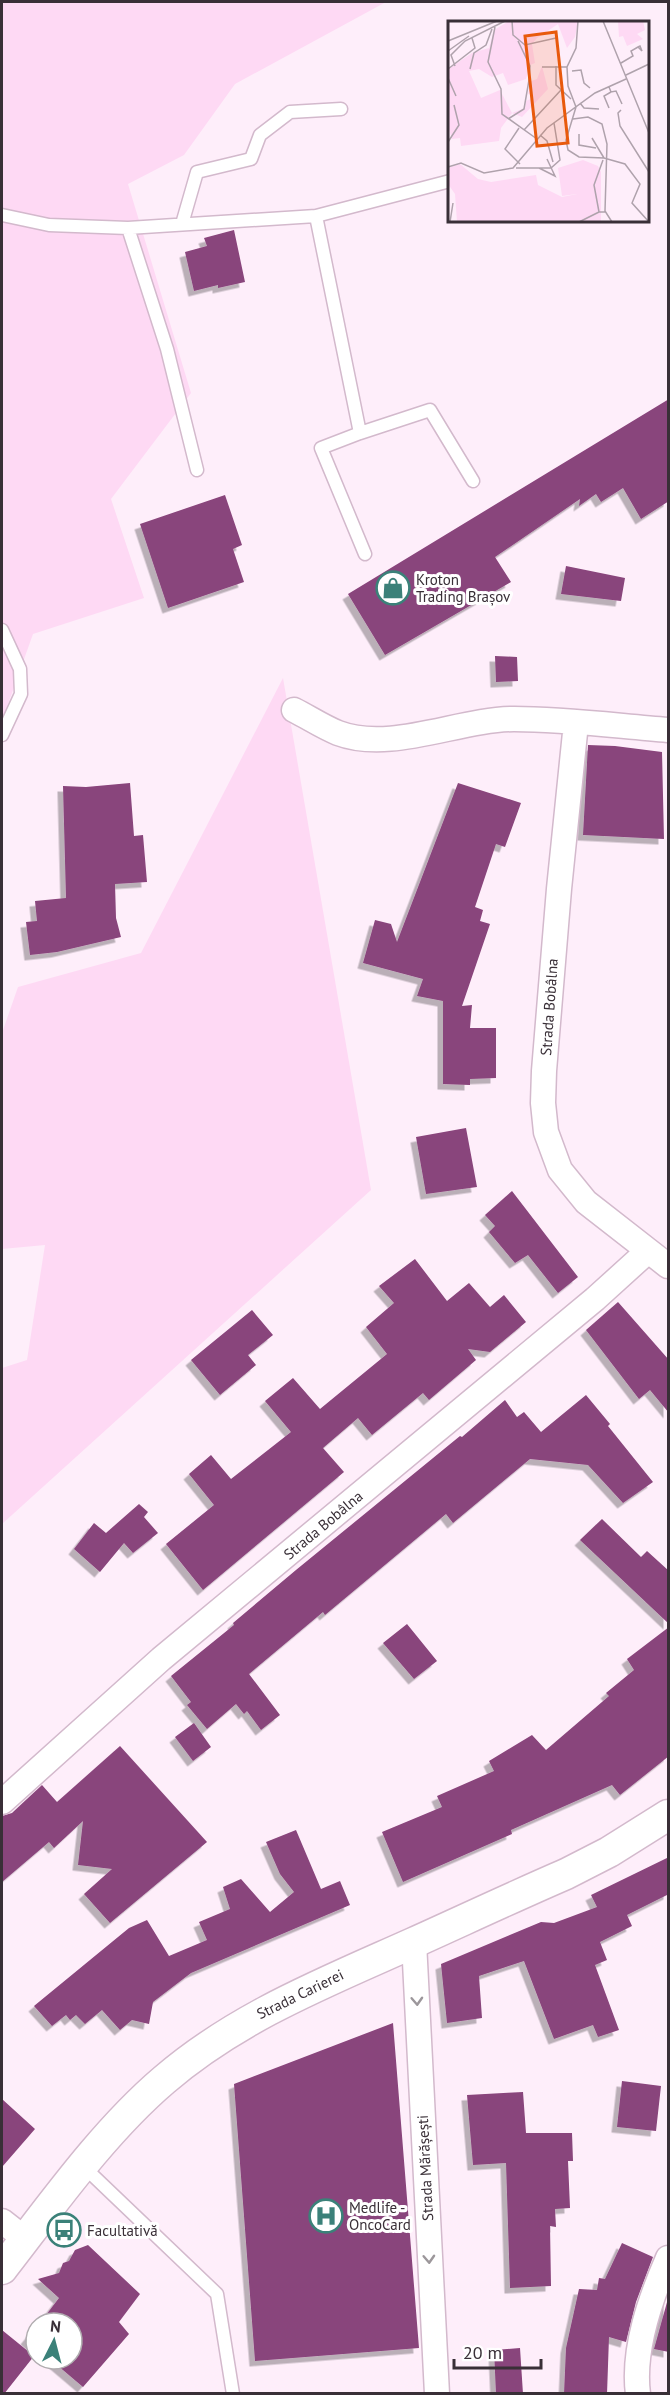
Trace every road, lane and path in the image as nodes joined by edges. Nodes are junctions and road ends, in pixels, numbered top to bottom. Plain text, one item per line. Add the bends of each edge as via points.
1 (341, 109) dead end
2 (448, 182) edge
3 (2, 215) edge
4 (316, 216) junction
5 (182, 224) junction
6 (128, 228) junction
7 (360, 433) junction
8 (197, 470) dead end
9 (473, 481) dead end
10 (365, 555) dead end
11 (2, 630) edge
12 (294, 710) dead end
13 (576, 723) junction
14 (669, 730) edge
15 (2, 735) edge
16 (648, 1251) junction
17 (669, 1266) edge
18 (2, 1802) edge
19 (669, 1815) edge
20 (414, 1942) junction
21 (84, 2166) junction
22 (2, 2222) edge
23 (25, 2239) junction
24 (669, 2258) edge
25 (2, 2269) edge
26 (233, 2394) edge
27 (437, 2394) edge
28 (638, 2394) edge

1 - 5 lane via 290,112 260,135 251,159 197,172
2 - 4 lane
3 - 6 lane via 49,225
4 - 5 lane
4 - 7 lane
5 - 6 lane
6 - 8 lane via 167,349
7 - 9 lane via 430,410
7 - 10 lane via 321,448
11 - 15 lane via 20,669 21,694
12 - 13 street via 339,733 363,739 396,738 485,721
13 - 14 street
13 - 16 street, Strada Bobâlna via 544,1071 546,1132 560,1170 586,1202
16 - 17 street, Strada Bobâlna
16 - 18 street, Strada Bobâlna via 161,1659
19 - 20 street, Strada Carierei via 566,1874
20 - 21 street, Strada Carierei via 299,1993 207,2047 124,2118
20 -> 27 street, Strada Mărășești
21 - 23 street, Strada Carierei
21 - 26 lane via 217,2294
22 - 23 street
23 - 25 street, Strada Carierei
24 - 28 street via 644,2321

